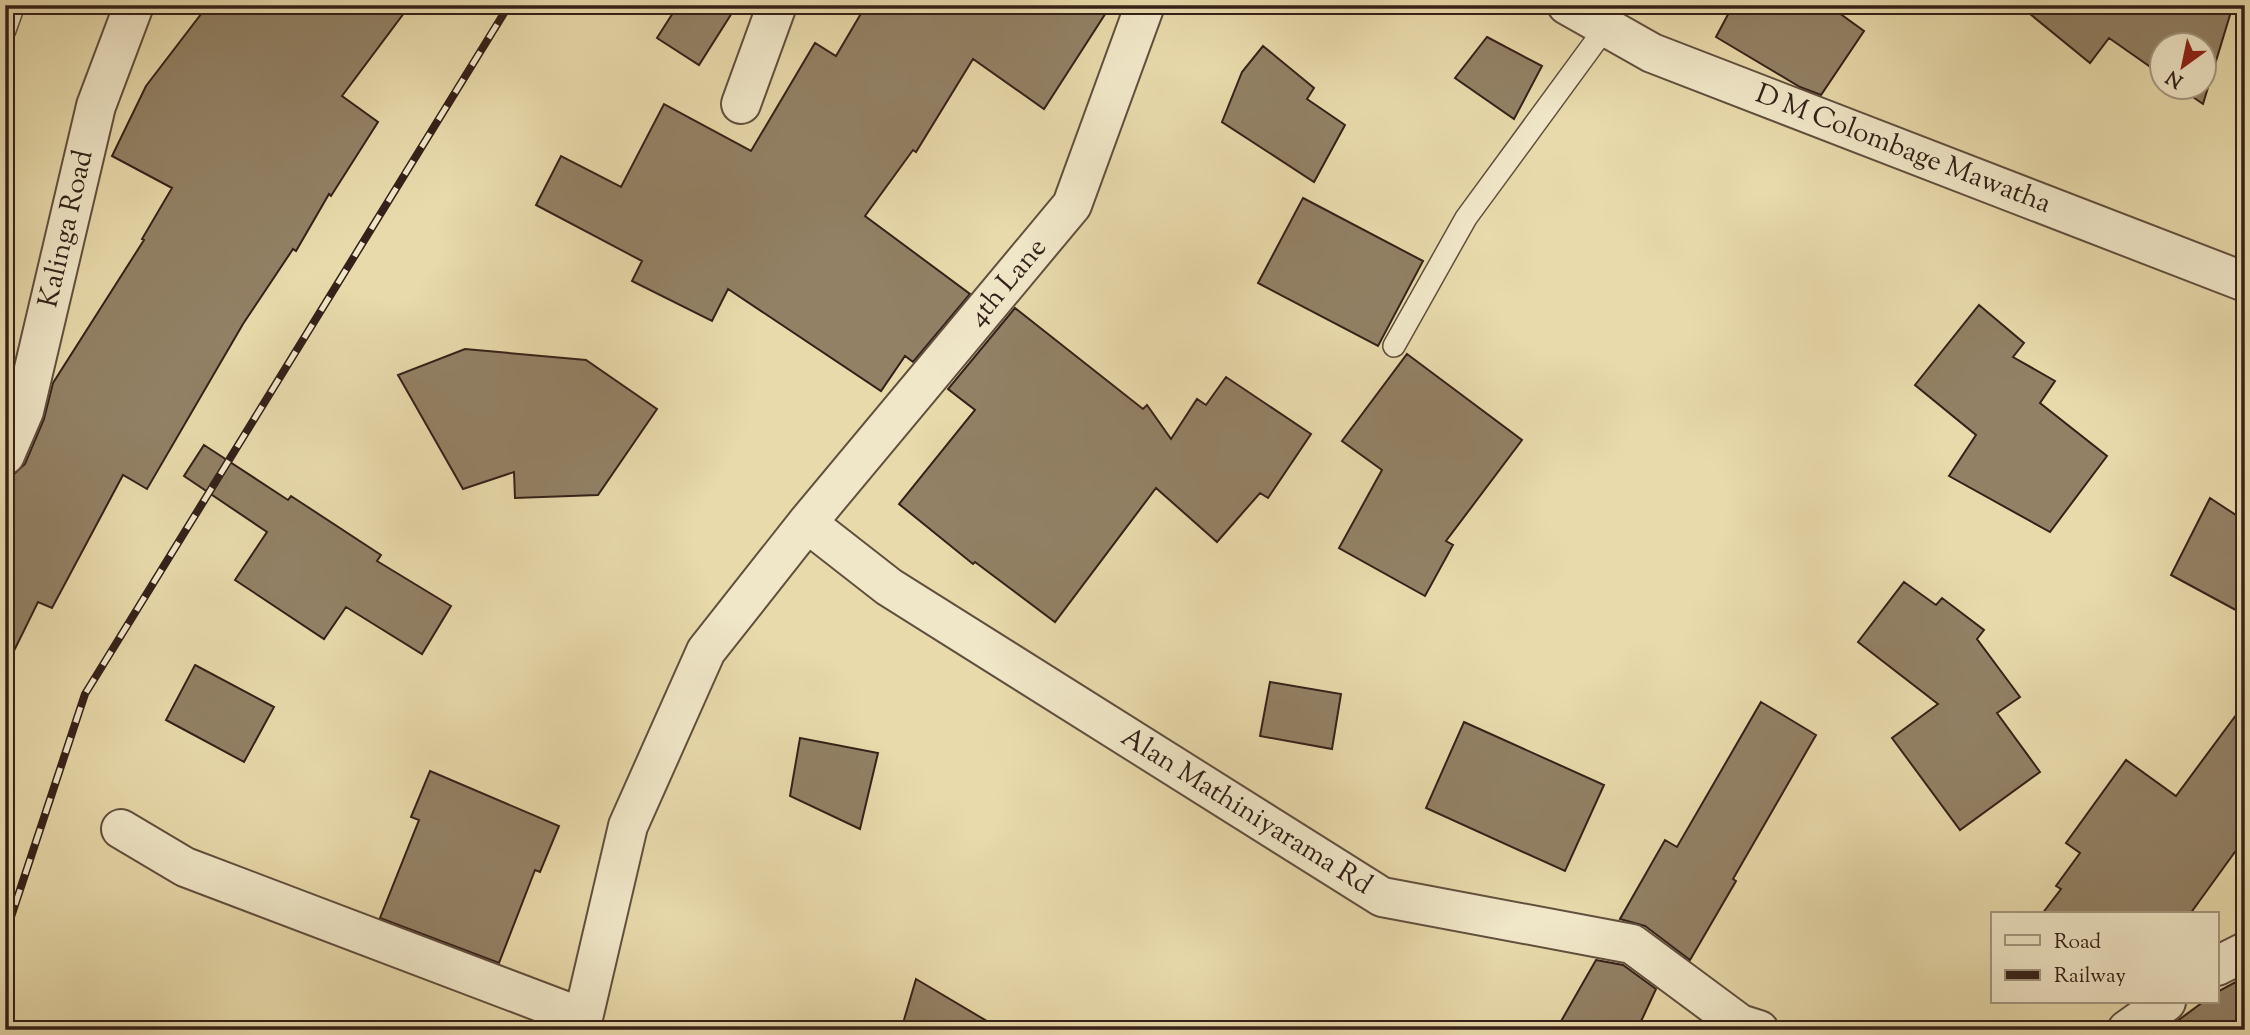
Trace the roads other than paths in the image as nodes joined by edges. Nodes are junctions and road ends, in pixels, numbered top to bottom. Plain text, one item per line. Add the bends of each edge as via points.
1 (134, 5) edge
2 (777, 5) edge
3 (1145, 5) edge
4 (1567, 5) edge
5 (1606, 27) junction
6 (741, 104) dead end
7 (2245, 282) edge
8 (1394, 346) dead end
9 (5, 455) edge
10 (807, 523) junction
11 (121, 830) dead end
12 (2245, 952) edge
13 (2218, 966) edge
14 (2163, 1004) edge
15 (583, 1024) edge
16 (1759, 1030) edge
17 (2127, 1030) edge

1 - 9 street, Kalinga Road via 96,106 24,411
2 - 6 street
3 - 10 street, 4th Lane via 1072,205
4 - 5 street, D M Colombage Mawatha
5 - 7 street, D M Colombage Mawatha via 1652,53
5 - 8 lane via 1466,218
10 - 15 street, 4th Lane via 706,651 628,826
10 - 16 street, Alan Mathiniyarama Rd via 889,587 1382,897 1632,944 1741,1024
11 - 15 street via 185,867
12 - 13 street
14 - 17 street

